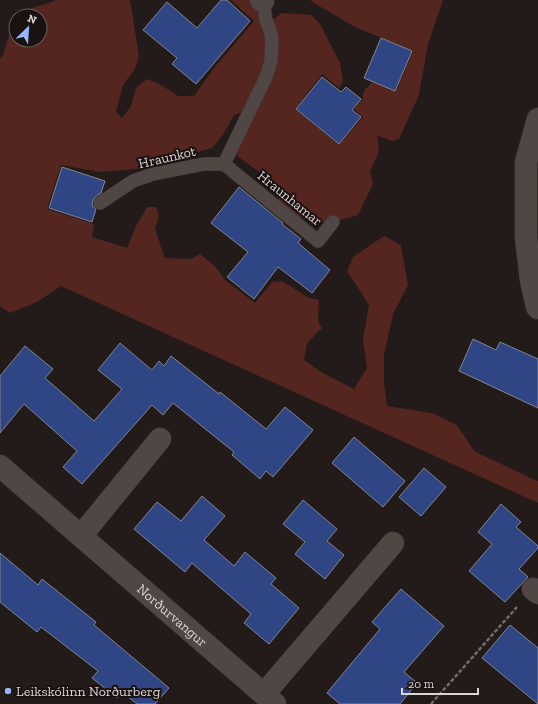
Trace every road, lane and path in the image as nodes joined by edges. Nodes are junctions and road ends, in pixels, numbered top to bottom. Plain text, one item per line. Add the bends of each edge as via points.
1 (262, 1) edge
2 (538, 119) edge
3 (224, 164) junction
4 (100, 203) dead end
5 (333, 222) dead end
6 (538, 308) edge
7 (160, 440) dead end
8 (0, 466) edge
9 (80, 536) junction
10 (393, 543) dead end
11 (536, 591) edge
12 (270, 699) edge
13 (431, 704) edge

1 - 3 lane via 272,40 271,61 266,77
2 - 6 street via 526,162 526,238 531,280
3 - 4 lane, Hraunkot via 204,164 152,174 133,181
3 - 5 lane, Hraunhamar via 318,241
7 - 9 street
8 - 9 street, Norðurvangur
9 - 12 street, Norðurvangur
10 - 12 street, Norðurvangur
11 - 13 path

